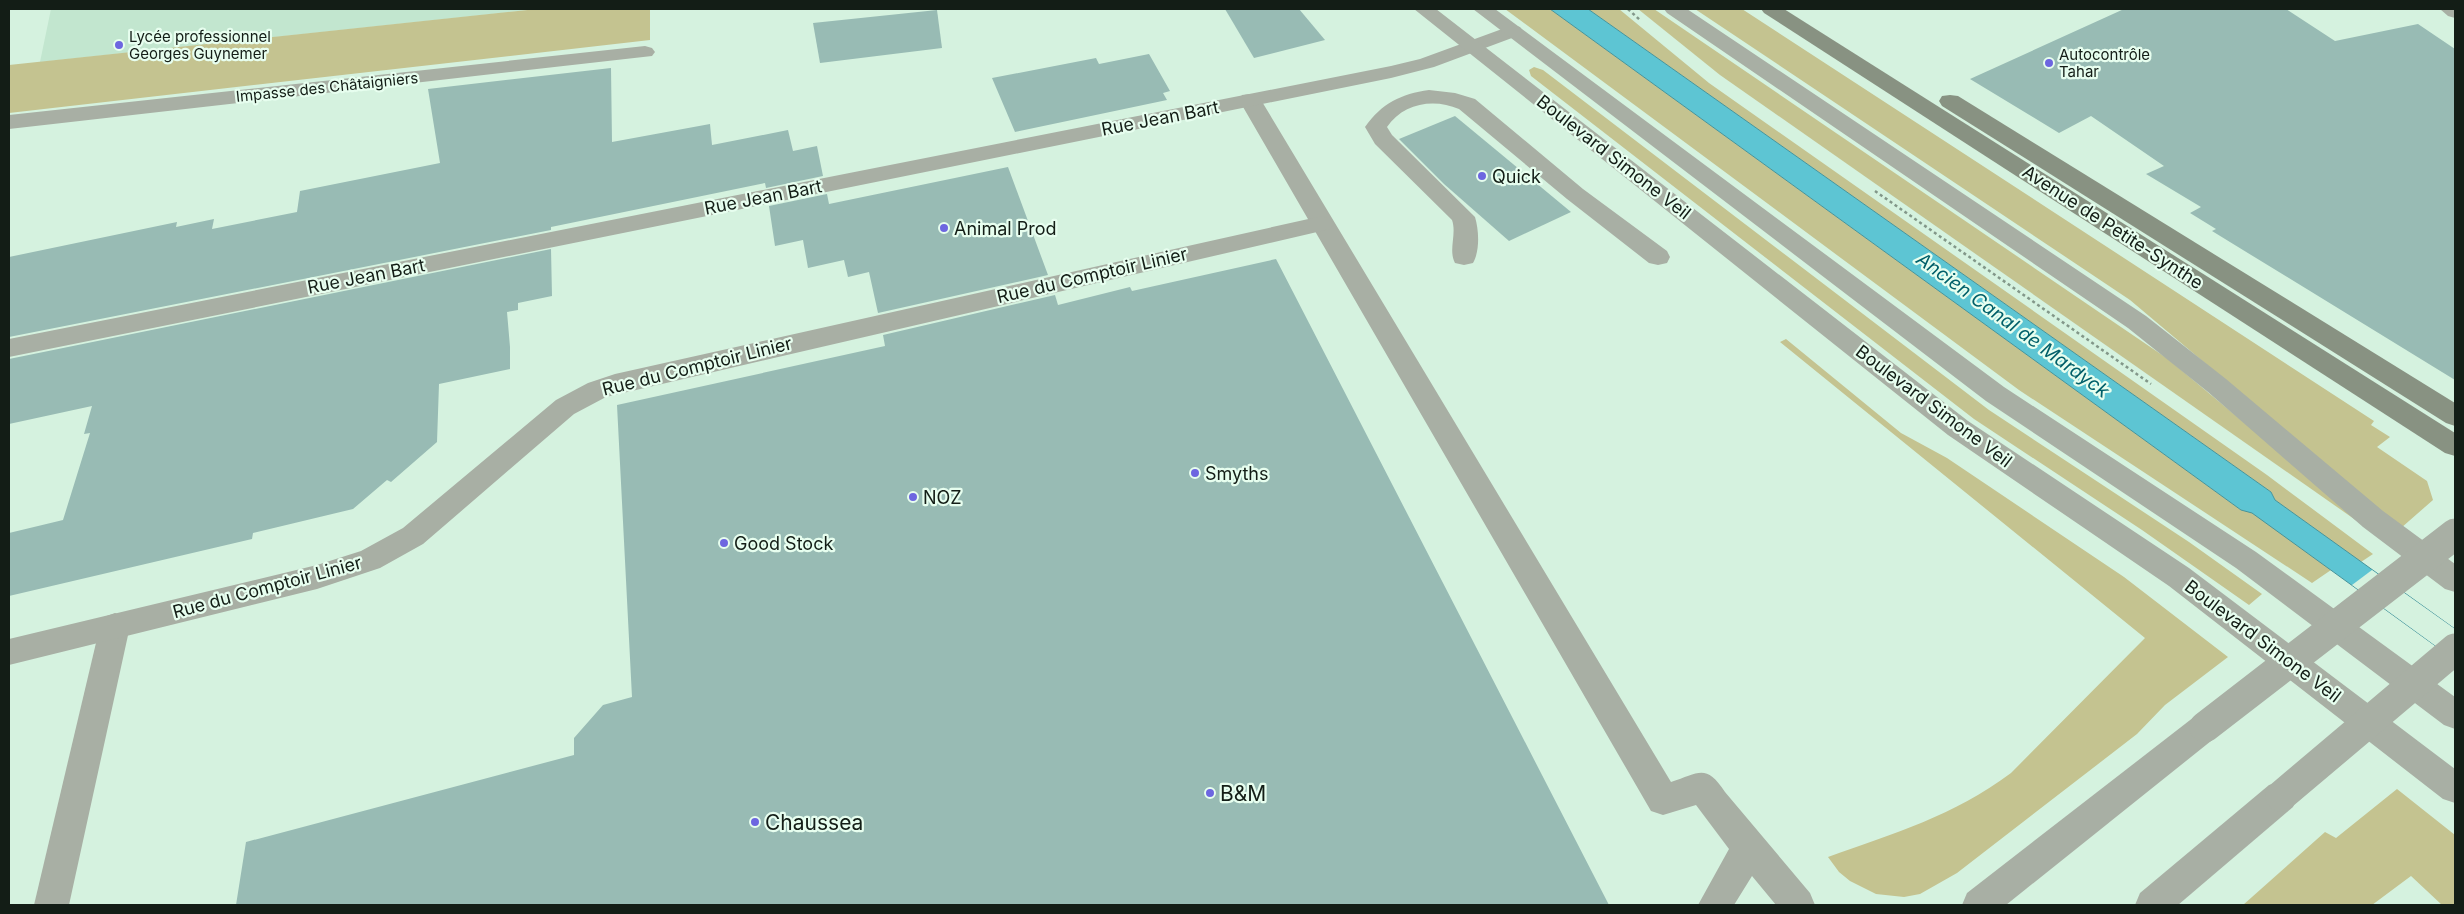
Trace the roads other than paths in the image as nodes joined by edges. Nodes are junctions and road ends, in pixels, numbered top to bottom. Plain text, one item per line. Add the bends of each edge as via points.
1 (1424, 9) edge
2 (1483, 9) edge
3 (1674, 9) edge
4 (1771, 9) edge
5 (1802, 9) edge
6 (2450, 9) edge
7 (2455, 12) edge
8 (1513, 31) junction
9 (1473, 47) junction
10 (645, 52) dead end
11 (1250, 100) junction
12 (9, 122) edge
13 (1322, 224) junction
14 (1464, 257) dead end
15 (1658, 258) dead end
16 (9, 348) edge
17 (2455, 416) edge
18 (2455, 446) edge
19 (2455, 534) edge
20 (2455, 580) edge
21 (115, 626) junction
22 (2455, 649) edge
23 (9, 652) edge
24 (2455, 715) edge
25 (2455, 788) edge
26 (1750, 846) junction
27 (51, 905) edge
28 (1715, 905) edge
29 (1798, 905) edge
30 (1979, 905) edge
31 (2152, 905) edge

1 - 9 street, Boulevard Simone Veil
2 - 8 street
3 - 20 street via 2137,322 2201,371 2371,516
4 - 18 main road, Avenue de Petite-Synthe
5 - 17 main road, Avenue de Petite-Synthe
6 - 7 street
8 - 9 street, Rue Jean Bart
8 - 24 street via 1995,394 2239,554
9 - 11 street, Rue Jean Bart via 1400,70
9 - 25 street, Boulevard Simone Veil via 1958,428 2179,577
10 - 12 street, Impasse des Châtaigniers
11 - 13 street
11 - 16 street, Rue Jean Bart
13 - 21 street, Rue du Comptoir Linier via 615,384 565,408 413,536 387,552 317,577
13 - 26 street via 1662,800 1703,787
14 - 15 street via 1467,236 1463,217 1382,139 1376,127 1384,115 1402,103 1444,97 1466,104
19 - 30 street, bridge
21 - 23 street, Rue du Comptoir Linier
21 - 27 street
22 - 31 street, bridge
26 - 28 street
26 - 29 street

